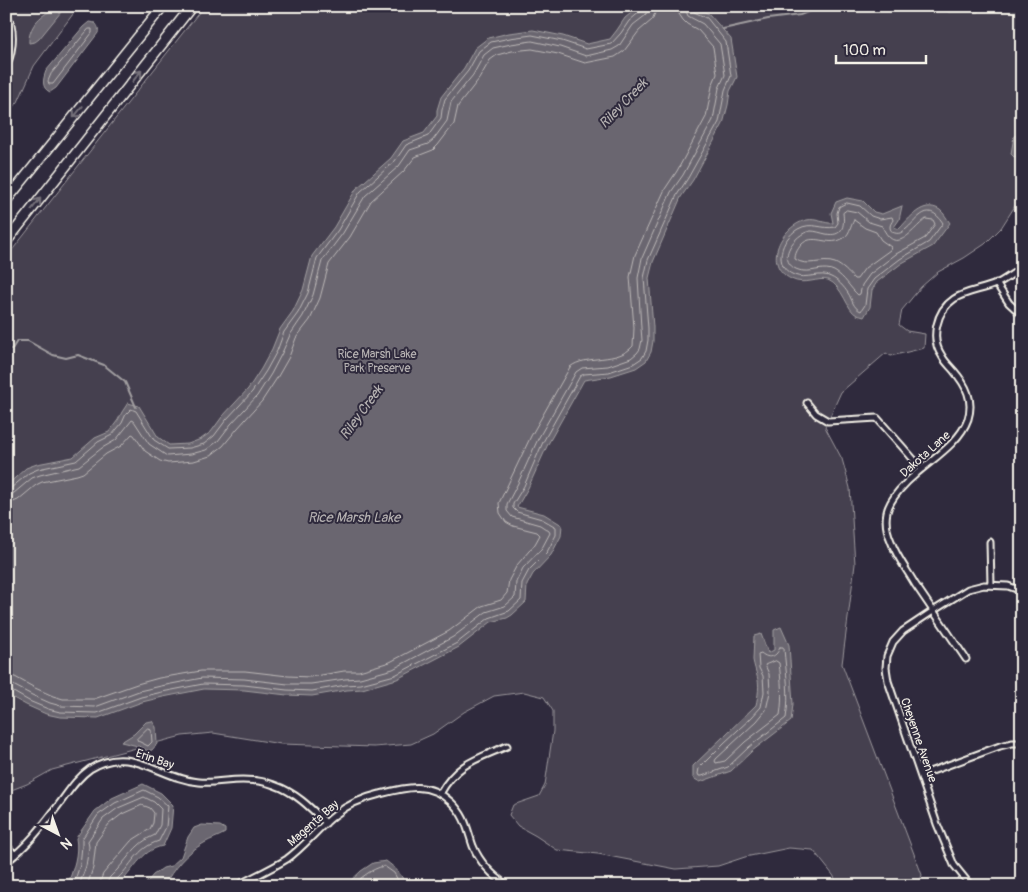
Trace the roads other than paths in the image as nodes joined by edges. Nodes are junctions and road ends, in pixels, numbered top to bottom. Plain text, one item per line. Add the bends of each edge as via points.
1 (163, 6) edge
2 (192, 6) edge
3 (6, 13) edge
4 (6, 66) edge
5 (6, 201) edge
6 (6, 242) edge
7 (1022, 268) edge
8 (996, 283) junction
9 (1022, 315) edge
10 (807, 403) dead end
11 (922, 469) junction
12 (990, 542) dead end
13 (991, 585) junction
14 (1022, 591) edge
15 (932, 611) junction
16 (966, 659) dead end
17 (1022, 743) edge
18 (507, 746) dead end
19 (921, 775) junction
20 (440, 794) junction
21 (326, 823) junction
22 (6, 845) edge
23 (15, 855) junction
24 (6, 862) edge
25 (236, 886) edge
26 (508, 886) edge
27 (972, 886) edge

1 -> 5 highway
6 -> 2 highway
3 - 4 street via 12,39
7 - 8 street, Dakota Lane
8 - 9 street via 1009,303
8 - 11 street, Dakota Lane via 953,300 937,322 937,347 967,390 970,410 959,437
10 - 11 street via 828,421 877,418
11 - 15 street, Dakota Lane via 898,492 888,510 887,526 903,565
12 - 13 street
13 - 14 street, Cheyenne Avenue
13 - 15 street, Cheyenne Avenue via 968,589
15 - 16 street, Dakota Lane
15 - 19 street, Cheyenne Avenue via 893,642 886,668
17 - 19 street via 1000,746
18 - 20 street via 466,764
19 - 27 street, Cheyenne Avenue via 954,865
20 - 21 street, Magenta Bay via 408,787 357,801
20 - 26 street, Magenta Bay via 463,817 485,865
21 - 23 street, Erin Bay via 300,798 268,783 248,780 199,782 136,761 113,761 102,763 82,776
21 - 25 street, Magenta Bay via 288,858
22 - 23 street
23 - 24 street, Erin Bay

